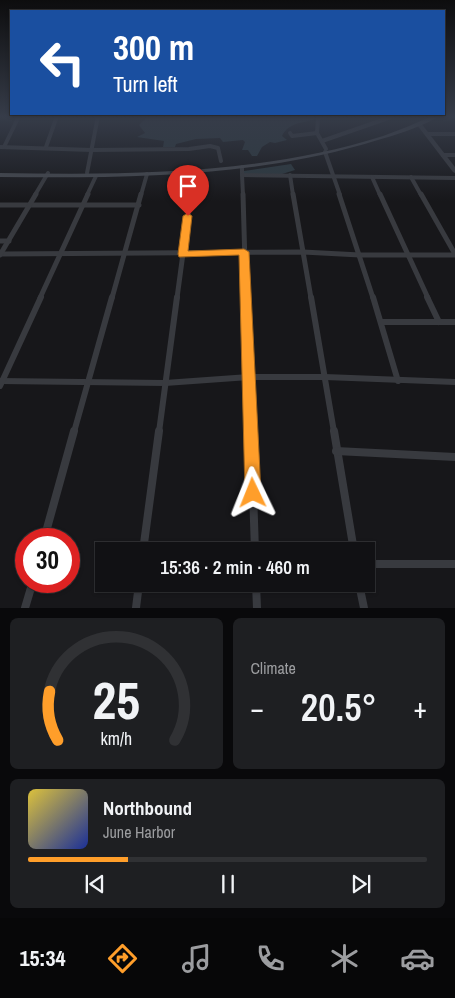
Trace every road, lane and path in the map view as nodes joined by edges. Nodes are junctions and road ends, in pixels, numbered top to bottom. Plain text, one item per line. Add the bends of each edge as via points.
1 (93, 144) edge
2 (324, 144) edge
3 (349, 144) edge
4 (353, 144) edge
5 (434, 144) edge
6 (2, 147) edge
7 (46, 147) joint
8 (92, 150) junction
9 (326, 151) junction
10 (442, 155) junction
11 (455, 155) edge
12 (221, 161) dead end
13 (242, 166) junction
14 (194, 171) junction
15 (455, 171) edge
16 (87, 173) junction
17 (0, 174) edge
18 (48, 174) junction
19 (147, 174) junction
20 (242, 175) junction
21 (290, 175) junction
22 (96, 176) junction
23 (334, 177) junction
24 (372, 177) junction
25 (411, 178) junction
26 (455, 178) edge
27 (0, 205) edge
28 (30, 205) junction
29 (139, 205) junction
30 (83, 206) junction
31 (0, 241) edge
32 (9, 241) junction
33 (244, 252) junction
34 (303, 252) junction
35 (61, 254) junction
36 (126, 254) junction
37 (183, 254) junction
38 (0, 255) edge
39 (360, 255) junction
40 (408, 255) junction
41 (455, 255) edge
42 (381, 322) junction
43 (439, 322) junction
44 (455, 322) edge
45 (324, 376) junction
46 (249, 377) junction
47 (398, 381) junction
48 (88, 382) junction
49 (455, 382) edge
50 (1, 383) edge
51 (165, 383) junction
52 (336, 451) junction
53 (455, 457) edge
54 (47, 528) edge
55 (144, 542) edge
56 (255, 542) edge
57 (352, 542) edge
58 (375, 564) edge
59 (455, 564) edge
60 (138, 592) edge
61 (256, 592) edge
62 (361, 592) edge
63 (29, 593) edge
64 (25, 608) edge
65 (136, 608) edge
66 (257, 608) edge
67 (364, 608) edge

1 - 8 street
2 - 9 street
3 - 9 main road
4 - 9 main road
5 - 10 street
6 - 7 street
7 - 8 street
8 - 12 street via 215,146
8 - 16 street
9 - 13 main road
9 - 16 main road via 209,167
9 - 23 street
10 - 11 street
10 - 15 street
13 - 14 main road
13 - 20 street
14 - 19 main road
14 - 37 street
16 - 18 main road
17 - 18 main road
18 - 22 main road
18 - 28 street
19 - 22 main road
19 - 29 street
20 - 21 street
20 - 33 street
21 - 23 street
21 - 34 street
22 - 30 street
23 - 24 street
23 - 39 street
24 - 25 street
24 - 40 street
25 - 26 street
25 - 41 street
27 - 28 street
28 - 30 street
28 - 32 street
29 - 30 street
29 - 36 street
30 - 35 street
31 - 32 street
32 - 38 street
33 - 34 street
33 - 37 street
33 - 46 street
34 - 39 street
34 - 45 street
35 - 36 street
35 - 38 street
35 - 50 street
36 - 37 street
36 - 48 street
37 - 51 street
39 - 40 street
39 - 42 street
40 - 41 street
40 - 43 street
42 - 43 street
42 - 47 street
43 - 44 street
45 - 46 street
45 - 47 street
45 - 52 street
46 - 51 street
46 - 56 street
47 - 49 street
48 - 50 street
48 - 51 street
48 - 54 street
51 - 55 street
52 - 53 street
52 - 57 street
58 - 59 street
60 - 65 street
61 - 66 street
62 - 67 street
63 - 64 street

